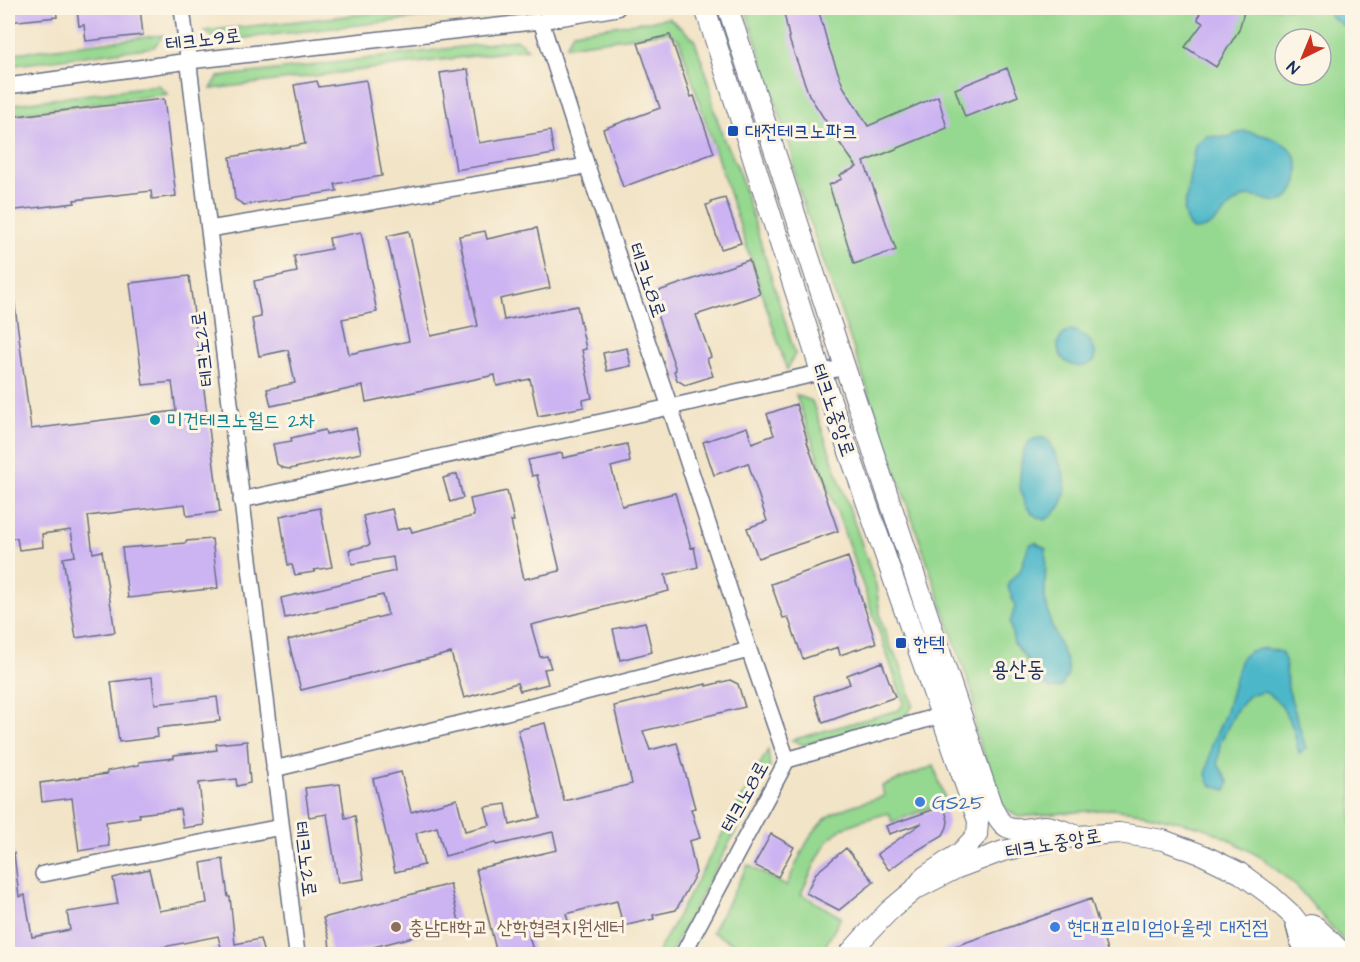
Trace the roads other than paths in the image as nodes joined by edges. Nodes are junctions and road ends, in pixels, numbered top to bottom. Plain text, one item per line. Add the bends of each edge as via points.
1 (182, 8) edge
2 (617, 8) edge
3 (705, 8) edge
4 (728, 8) edge
5 (541, 21) junction
6 (189, 62) junction
7 (8, 86) edge
8 (587, 166) junction
9 (209, 229) junction
10 (844, 367) junction
11 (820, 372) junction
12 (670, 408) junction
13 (241, 500) junction
14 (749, 650) junction
15 (942, 715) junction
16 (787, 760) junction
17 (274, 769) junction
18 (983, 806) junction
19 (281, 827) junction
20 (1078, 836) junction
21 (43, 874) dead end
22 (914, 890) junction
23 (1292, 915) junction
24 (297, 954) edge
25 (684, 954) edge
26 (849, 954) edge
27 (1305, 954) edge
28 (1323, 954) edge
29 (1344, 954) edge

1 - 6 street, 테크노2로
2 - 5 street, 테크노9로
3 - 11 main road, 테크노중앙로
4 - 10 main road, 테크노중앙로
5 - 6 street, 테크노9로
5 - 8 street, 테크노8로
6 - 7 street, 테크노9로
6 - 9 street, 테크노2로
8 - 9 street
8 - 12 street, 테크노8로
9 - 13 street, 테크노2로
10 - 11 street
10 - 18 main road, 테크노중앙로
11 - 12 street
11 - 15 main road, 테크노중앙로
12 - 13 street
12 - 14 street, 테크노8로
13 - 17 street, 테크노2로
14 - 16 street, 테크노8로
14 - 17 street
15 - 16 street
15 - 18 main road, 테크노중앙로
16 - 25 street, 테크노8로
17 - 19 street, 테크노2로
18 - 20 main road via 1014,830 1048,826
18 - 22 main road via 977,835 961,852 924,877
19 - 21 street
19 - 24 street, 테크노2로
20 - 22 main road, 테크노중앙로 via 986,856
20 - 23 main road, 테크노중앙로 via 1119,833 1163,840 1240,873
22 - 26 main road, 테크노중앙로
23 - 27 street
23 - 28 main road, 테크노중앙로
23 - 29 main road via 1316,927

